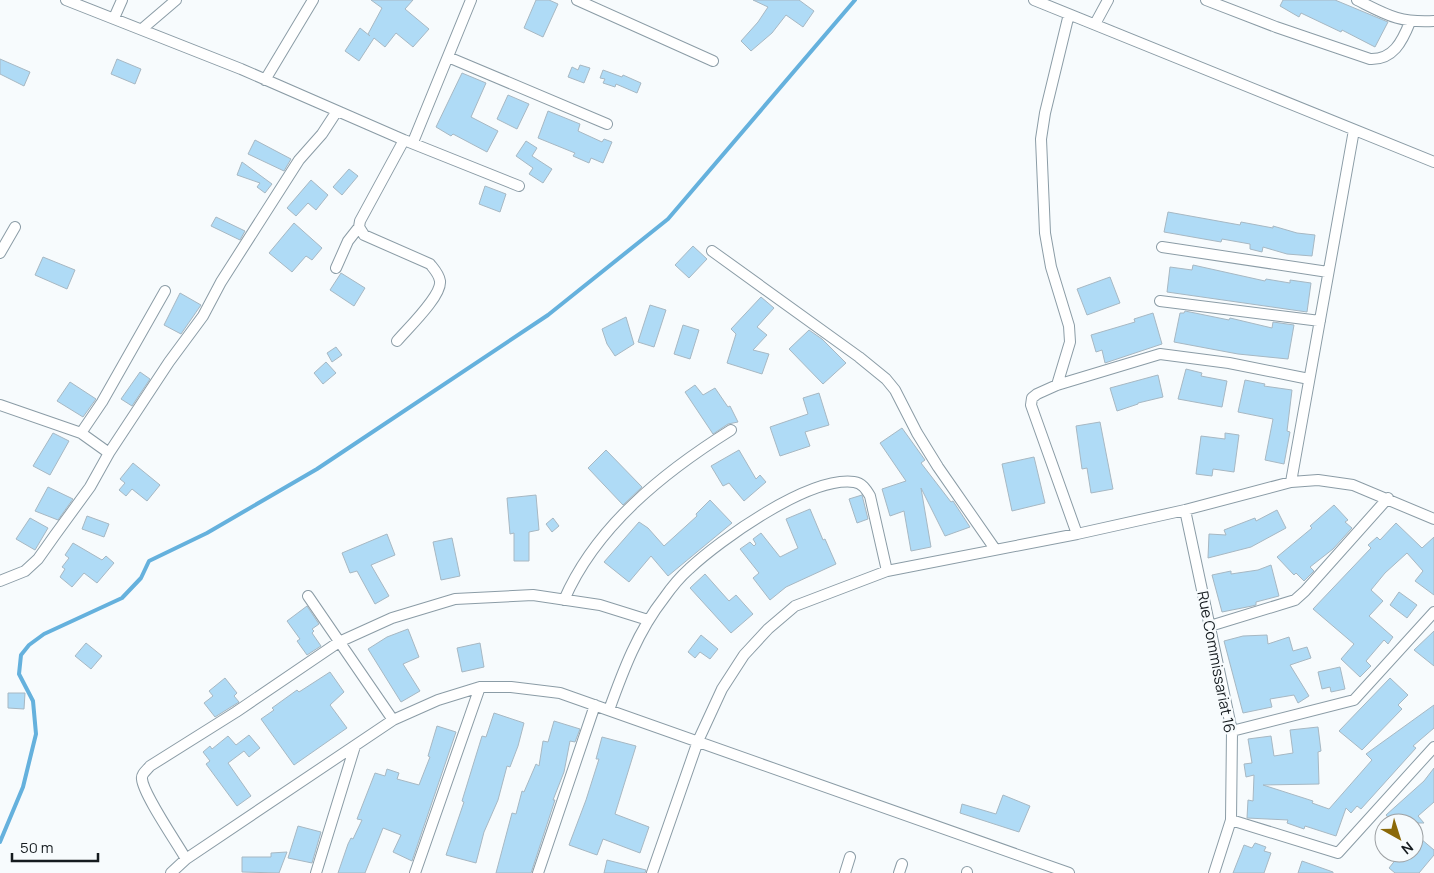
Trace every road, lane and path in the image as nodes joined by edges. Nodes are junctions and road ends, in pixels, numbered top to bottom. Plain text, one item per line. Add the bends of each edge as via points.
1 (66, 0) edge
2 (122, 0) edge
3 (176, 0) edge
4 (313, 0) edge
5 (471, 0) edge
6 (577, 0) edge
7 (1034, 0) edge
8 (1108, 0) edge
9 (1206, 0) edge
10 (1357, 0) edge
11 (1068, 14) junction
12 (114, 18) junction
13 (1434, 21) edge
14 (1410, 22) junction
15 (1095, 24) junction
16 (142, 29) junction
17 (448, 57) junction
18 (713, 61) dead end
19 (265, 80) junction
20 (337, 111) junction
21 (607, 124) dead end
22 (1354, 130) junction
23 (409, 141) junction
24 (1434, 162) edge
25 (519, 186) dead end
26 (16, 227) dead end
27 (360, 227) junction
28 (1162, 247) dead end
29 (712, 251) dead end
30 (0, 253) edge
31 (336, 268) dead end
32 (1328, 272) junction
33 (165, 291) dead end
34 (1160, 301) dead end
35 (1320, 320) junction
36 (397, 340) dead end
37 (1309, 379) junction
38 (1057, 385) junction
39 (0, 405) edge
40 (731, 430) dead end
41 (80, 433) junction
42 (109, 453) junction
43 (1291, 482) junction
44 (1388, 498) junction
45 (1185, 510) junction
46 (1434, 519) edge
47 (1077, 534) junction
48 (995, 549) junction
49 (887, 571) junction
50 (0, 580) edge
51 (308, 596) dead end
52 (564, 600) junction
53 (1434, 612) edge
54 (648, 620) junction
55 (1210, 626) junction
56 (340, 642) junction
57 (480, 687) junction
58 (595, 705) junction
59 (609, 710) junction
60 (393, 720) junction
61 (1232, 731) junction
62 (698, 741) junction
63 (355, 746) junction
64 (1434, 748) edge
65 (1231, 820) junction
66 (850, 857) dead end
67 (186, 859) junction
68 (171, 873) edge
69 (316, 873) edge
70 (416, 873) edge
71 (538, 873) edge
72 (652, 873) edge
73 (844, 873) edge
74 (1069, 873) edge
75 (1214, 873) edge

1 - 12 street
2 - 12 street
3 - 16 street
4 - 19 street
5 - 17 street
6 - 18 street
7 - 11 street
8 - 15 street
9 - 14 street via 1370,59 1389,55 1404,37
10 - 14 street
11 - 15 street
11 - 38 street via 1041,139 1045,233 1051,267 1069,326 1070,342
12 - 16 street
13 - 14 street
15 - 22 street
16 - 19 street
17 - 21 street
17 - 23 street
19 - 20 street
20 - 23 street
20 - 42 street via 299,160 203,316
22 - 24 street
22 - 32 street
23 - 25 street
23 - 27 street via 370,198
26 - 30 street
27 - 31 street via 348,241
27 - 36 street via 364,235 430,264 440,282 437,295
28 - 32 street
29 - 48 street via 886,379 938,467
32 - 35 street
33 - 41 street via 102,402
34 - 35 street
35 - 37 street
37 - 38 street via 1230,363 1160,354
37 - 43 street
38 - 47 street via 1037,394 1032,398 1032,405
39 - 41 street
40 - 52 street via 693,454 614,524 585,558
41 - 42 street
42 - 50 street via 90,487 38,559 25,571
43 - 44 street via 1318,480 1353,485
43 - 45 street
44 - 46 street
44 - 55 street via 1295,600
45 - 47 street
45 - 55 street, Rue Commissariat 16
47 - 48 street
48 - 49 street
49 - 54 street via 870,496 864,486 855,482 837,482 817,487 750,520 688,569
49 - 62 street via 795,606 768,629 744,655 722,689
51 - 56 street
52 - 54 street via 600,605
52 - 56 street via 533,595 454,599 392,618
53 - 61 street via 1354,700
54 - 59 street
55 - 61 street, Rue Commissariat 16
56 - 60 street
56 - 67 street via 150,766 142,775 148,795
57 - 58 street via 560,693
57 - 60 street via 438,700
57 - 70 street
58 - 59 street
58 - 71 street
59 - 62 street
60 - 63 street
61 - 65 street, Rue Commissariat 16
62 - 72 street
62 - 74 street
63 - 67 street
63 - 69 street
64 - 65 street via 1338,853
65 - 75 street, Rue Commissariat 16
66 - 73 street
67 - 68 street

